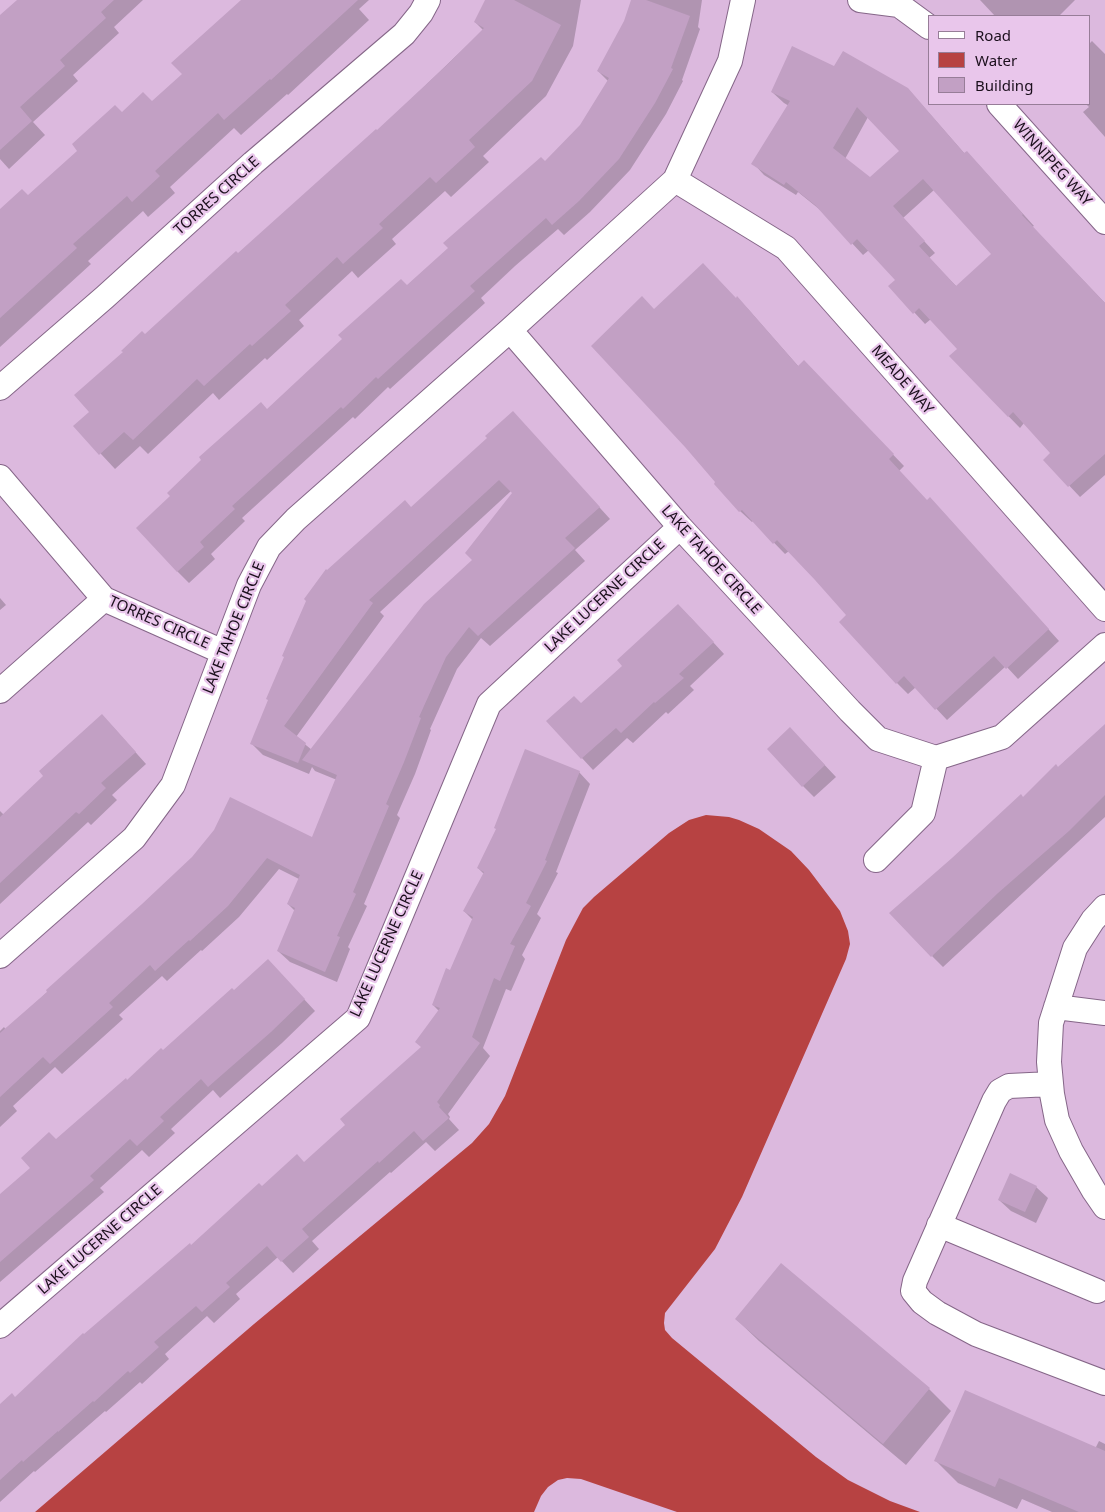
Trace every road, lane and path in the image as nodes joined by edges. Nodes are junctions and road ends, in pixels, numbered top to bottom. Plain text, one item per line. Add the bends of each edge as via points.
1 (428, 0) edge
2 (743, 0) edge
3 (860, 0) edge
4 (928, 26) edge
5 (1000, 105) edge
6 (675, 180) junction
7 (1105, 222) edge
8 (510, 330) junction
9 (0, 388) edge
10 (0, 477) edge
11 (680, 527) junction
12 (104, 600) junction
13 (1105, 609) edge
14 (1105, 645) edge
15 (223, 652) junction
16 (0, 691) edge
17 (936, 758) junction
18 (876, 860) dead end
19 (1105, 907) edge
20 (0, 956) edge
21 (1056, 1008) junction
22 (1105, 1013) edge
23 (1051, 1084) junction
24 (1105, 1207) edge
25 (939, 1225) junction
26 (1097, 1291) dead end
27 (0, 1326) edge
28 (1105, 1383) edge

1 - 9 street, TORRES CIRCLE via 404,34
2 - 6 street, LAKE TAHOE CIRCLE via 730,61
3 - 4 street via 899,5
5 - 7 street, WINNIPEG WAY
6 - 8 street, LAKE TAHOE CIRCLE
6 - 13 street, MEADE WAY via 786,248
8 - 11 street, LAKE TAHOE CIRCLE
8 - 15 street, LAKE TAHOE CIRCLE via 296,519 269,547 249,585
10 - 12 street, TORRES CIRCLE
11 - 17 street, LAKE TAHOE CIRCLE via 878,739
11 - 27 street, LAKE LUCERNE CIRCLE via 489,704 358,1018
12 - 15 street, TORRES CIRCLE
12 - 16 street
14 - 17 street via 1002,737
15 - 20 street, LAKE TAHOE CIRCLE via 173,785 134,838
17 - 18 street via 923,813
19 - 21 street via 1075,948
21 - 22 street
21 - 23 street via 1051,1023
23 - 24 street via 1057,1120 1071,1152
23 - 25 street via 1009,1086 1000,1091
25 - 26 street
25 - 28 street via 915,1281 913,1291 922,1302 976,1334

